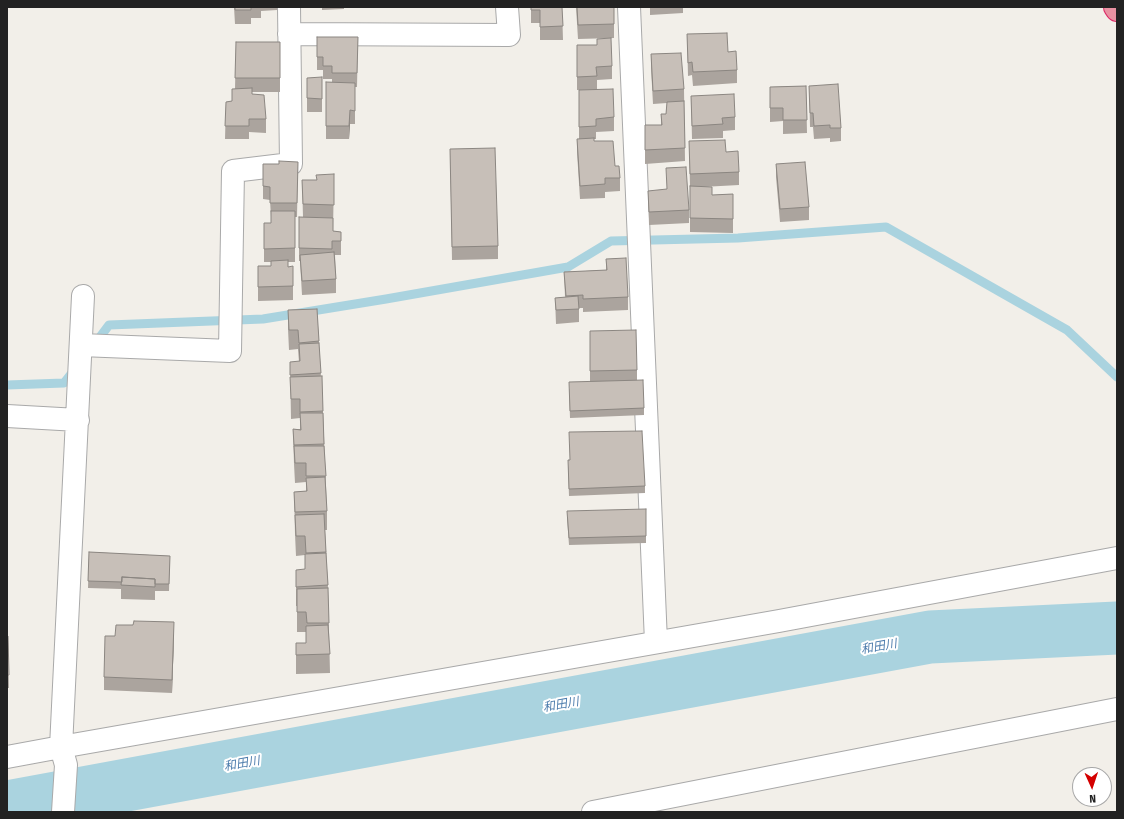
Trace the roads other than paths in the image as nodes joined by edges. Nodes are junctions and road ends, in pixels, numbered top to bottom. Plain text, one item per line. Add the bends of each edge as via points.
1 (289, 7) edge
2 (507, 7) edge
3 (629, 7) edge
4 (1115, 7) edge
5 (1117, 10) edge
6 (289, 34) junction
7 (83, 296) dead end
8 (81, 345) junction
9 (7, 416) edge
10 (78, 420) junction
11 (1117, 558) edge
12 (656, 642) junction
13 (1117, 710) edge
14 (63, 756) junction
15 (7, 757) edge
16 (63, 812) edge
17 (593, 812) edge

1 - 6 street
2 - 6 street via 509,35
3 - 12 street
4 - 5 highway
6 - 8 street via 291,164 233,171 230,351
7 - 8 street
8 - 10 street
9 - 10 street
10 - 14 street
11 - 12 street
12 - 14 street
13 - 17 street
14 - 15 street
14 - 16 street

